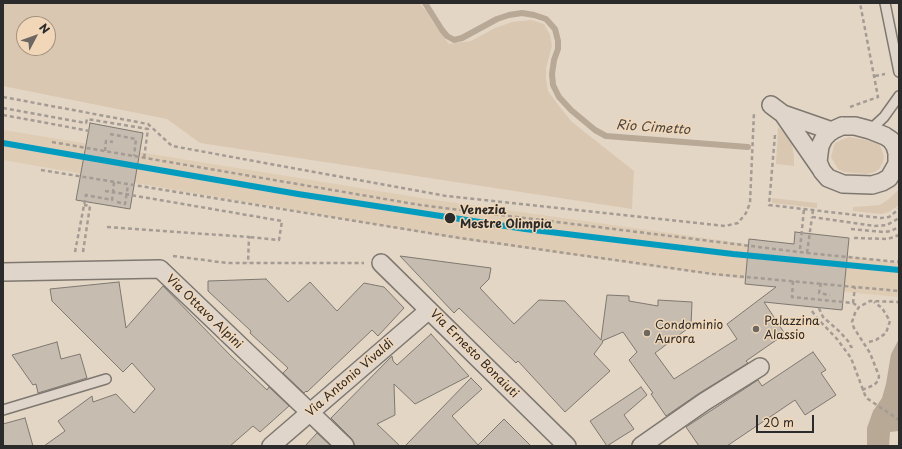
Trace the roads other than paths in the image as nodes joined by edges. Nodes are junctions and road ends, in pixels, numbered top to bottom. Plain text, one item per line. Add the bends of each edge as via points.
1 (885, 3) edge
2 (899, 72) edge
3 (899, 96) edge
4 (832, 130) junction
5 (870, 130) junction
6 (898, 163) edge
7 (822, 171) junction
8 (381, 263) road end
9 (3, 272) edge
10 (429, 310) junction
11 (760, 367) dead end
12 (106, 379) dead end
13 (3, 410) edge
14 (309, 413) junction
15 (271, 446) edge
16 (344, 446) edge
17 (567, 446) edge
18 (641, 446) edge

1 - 2 lane
3 - 5 lane via 884,118
4 - 5 street via 842,126 855,126
4 - 7 street via 820,146 818,162
4 - 7 street via 772,116
5 - 6 street via 891,140 895,146
6 - 7 street via 889,178 872,185 843,184 828,178
8 - 10 street, Via Ernesto Bonaiuti
9 - 14 street, Via Ottavo Alpini via 164,262
10 - 14 street, Via Antonio Vivaldi
10 - 17 street, Via Ernesto Bonaiuti
11 - 18 street
12 - 13 lane
14 - 15 street, Via Antonio Vivaldi
14 - 16 street, Via Ottavo Alpini

